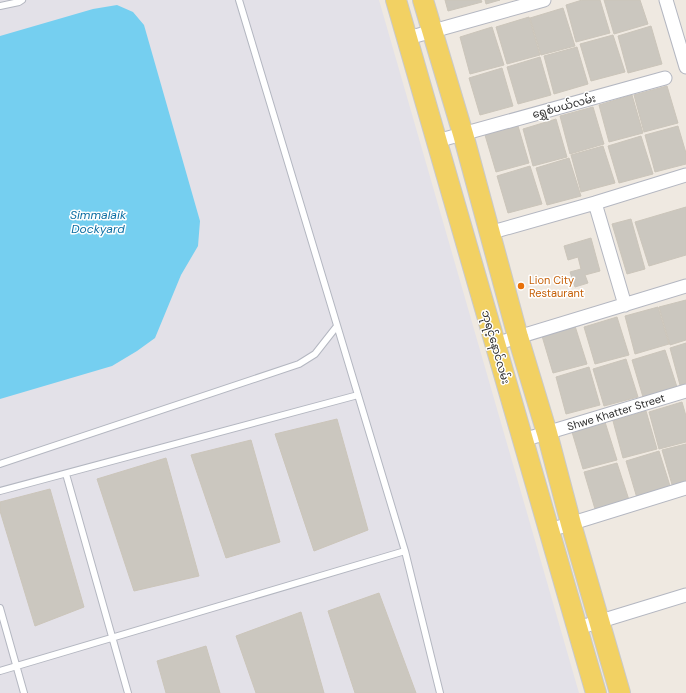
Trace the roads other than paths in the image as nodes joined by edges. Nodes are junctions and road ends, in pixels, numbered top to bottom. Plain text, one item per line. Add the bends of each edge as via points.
1 (22, 0) edge
2 (240, 0) edge
3 (396, 0) edge
4 (423, 0) edge
5 (544, 0) edge
6 (666, 0) edge
7 (0, 6) edge
8 (432, 31) junction
9 (408, 38) junction
10 (686, 67) edge
11 (665, 78) dead end
12 (463, 134) junction
13 (437, 141) junction
14 (686, 175) edge
15 (595, 203) junction
16 (489, 233) junction
17 (686, 286) edge
18 (625, 305) junction
19 (337, 326) junction
20 (518, 337) junction
21 (496, 344) junction
22 (686, 391) edge
23 (358, 395) junction
24 (547, 433) junction
25 (524, 440) junction
26 (0, 464) edge
27 (66, 474) junction
28 (686, 488) edge
29 (0, 491) edge
30 (571, 524) junction
31 (550, 530) junction
32 (405, 551) junction
33 (686, 597) edge
34 (0, 608) edge
35 (600, 622) junction
36 (578, 628) junction
37 (113, 637) junction
38 (17, 666) junction
39 (0, 671) edge
40 (24, 693) edge
41 (128, 693) edge
42 (440, 693) edge
43 (596, 693) edge
44 (620, 693) edge

1 - 7 lane
2 - 19 lane
3 - 9 main road, ဘုရင့်နောင်လမ်း
4 - 8 main road
5 - 8 street
6 - 10 street
8 - 9 street
8 - 12 main road
9 - 13 main road, ဘုရင့်နောင်လမ်း
11 - 12 street, ရွှေစံပယ်လမ်း
12 - 13 street, ရွှေစံပယ်လမ်း
12 - 16 main road
13 - 21 main road, ဘုရင့်နောင်လမ်း
14 - 15 street
15 - 16 street
15 - 18 street
16 - 20 main road
17 - 18 street
18 - 20 street
19 - 23 lane
19 - 26 lane via 315,354 299,364
20 - 21 street
20 - 24 main road
21 - 25 main road, ဘုရင့်နောင်လမ်း
22 - 24 street, Shwe Khatter Street
23 - 27 lane
23 - 32 lane
24 - 25 street, Shwe Khatter Street
24 - 30 main road
25 - 31 main road, ဘုရင့်နောင်လမ်း
27 - 29 lane
27 - 37 lane
28 - 30 street
30 - 31 street
30 - 35 main road
31 - 36 main road, ဘုရင့်နောင်လမ်း
32 - 37 lane
32 - 42 lane
33 - 35 street
34 - 38 lane
35 - 36 street
35 - 44 main road
36 - 43 main road, ဘုရင့်နောင်လမ်း
37 - 38 lane
37 - 41 lane
38 - 39 lane
38 - 40 lane

